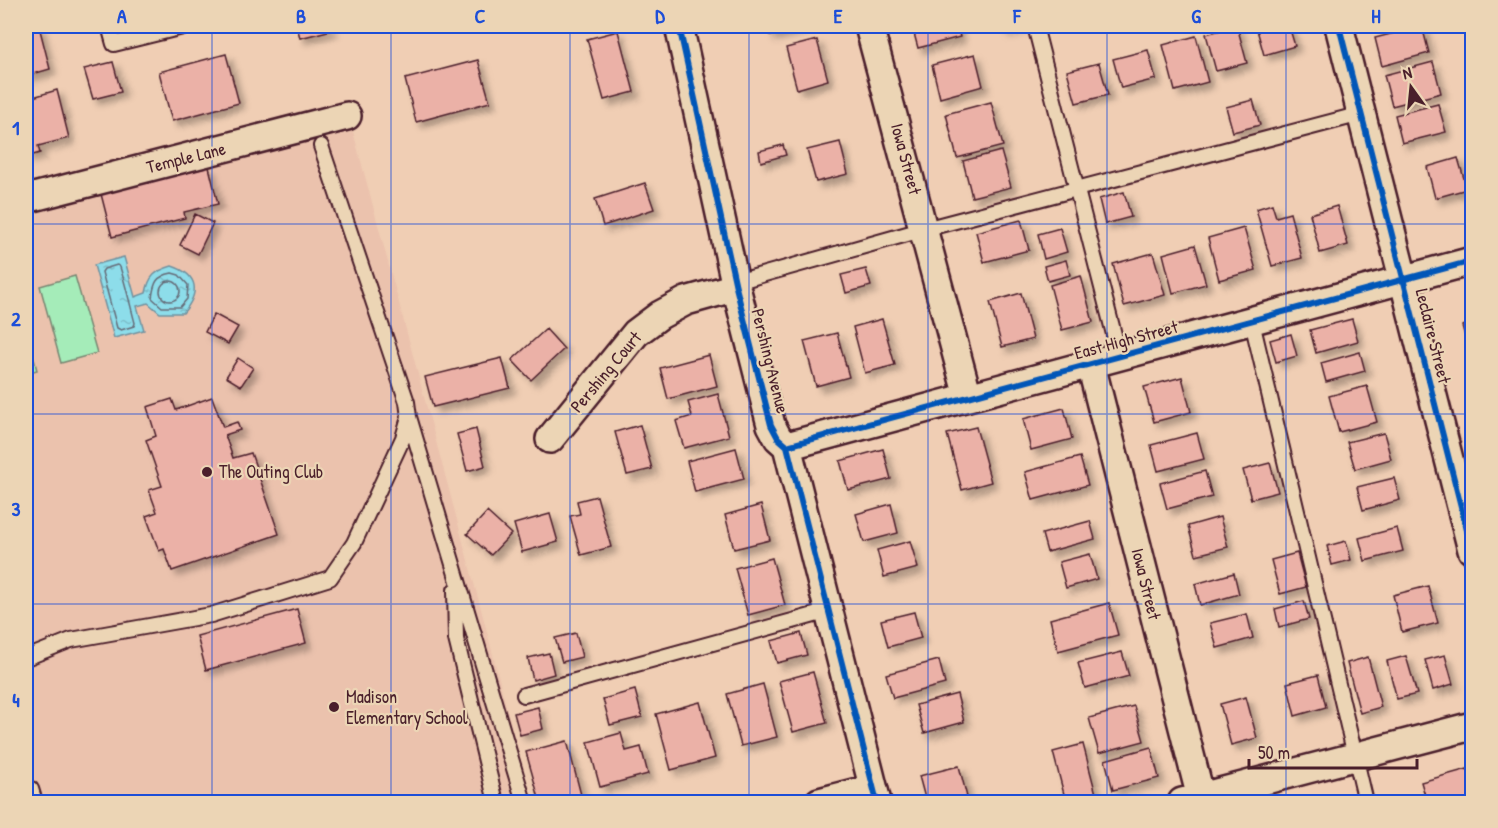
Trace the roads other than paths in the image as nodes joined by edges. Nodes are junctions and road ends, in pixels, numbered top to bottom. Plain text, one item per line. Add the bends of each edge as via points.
1 (109, 26) edge
2 (187, 26) edge
3 (679, 26) edge
4 (869, 26) edge
5 (1035, 26) edge
6 (1339, 26) edge
7 (1361, 114) junction
8 (347, 116) dead end
9 (321, 146) dead end
10 (1077, 189) junction
11 (26, 199) edge
12 (925, 229) junction
13 (1473, 261) edge
14 (1403, 280) junction
15 (736, 287) junction
16 (1252, 322) junction
17 (1120, 358) junction
18 (1091, 365) junction
19 (968, 397) junction
20 (409, 417) junction
21 (550, 439) dead end
22 (787, 446) junction
23 (1473, 550) edge
24 (454, 570) junction
25 (829, 611) junction
26 (26, 658) edge
27 (524, 695) dead end
28 (1473, 726) edge
29 (1355, 759) junction
30 (26, 790) edge
31 (875, 795) edge
32 (1195, 801) edge
33 (35, 802) edge
34 (496, 802) edge
35 (524, 802) edge
36 (819, 802) edge
37 (1366, 802) edge

1 - 2 lane via 114,44
3 - 15 street, Pershing Avenue
4 - 12 street, Iowa Street
5 - 10 lane
6 - 7 street, Leclaire Street
7 - 10 lane
7 - 14 street, Leclaire Street
8 - 11 street, Temple Lane
9 - 20 lane
10 - 12 lane
10 - 17 lane
12 - 15 lane via 747,279
12 - 19 street, Iowa Street
13 - 14 street, East High Street
14 - 16 street, East High Street
14 - 23 street, Leclaire Street
15 - 21 street, Pershing Court via 686,301 636,333
15 - 22 street, Pershing Avenue via 771,425
16 - 17 street, East High Street
16 - 29 lane
17 - 18 street, East High Street
18 - 19 street, East High Street
18 - 32 street, Iowa Street
19 - 22 street, East High Street
20 - 24 lane
20 - 26 lane via 354,543 330,578 211,615 71,640
22 - 25 street, Pershing Avenue
24 - 34 lane via 456,639
24 - 35 lane
25 - 27 lane
25 - 31 street, Pershing Avenue
28 - 29 street
29 - 32 street
29 - 37 lane
30 - 33 lane via 31,789
31 - 36 street

